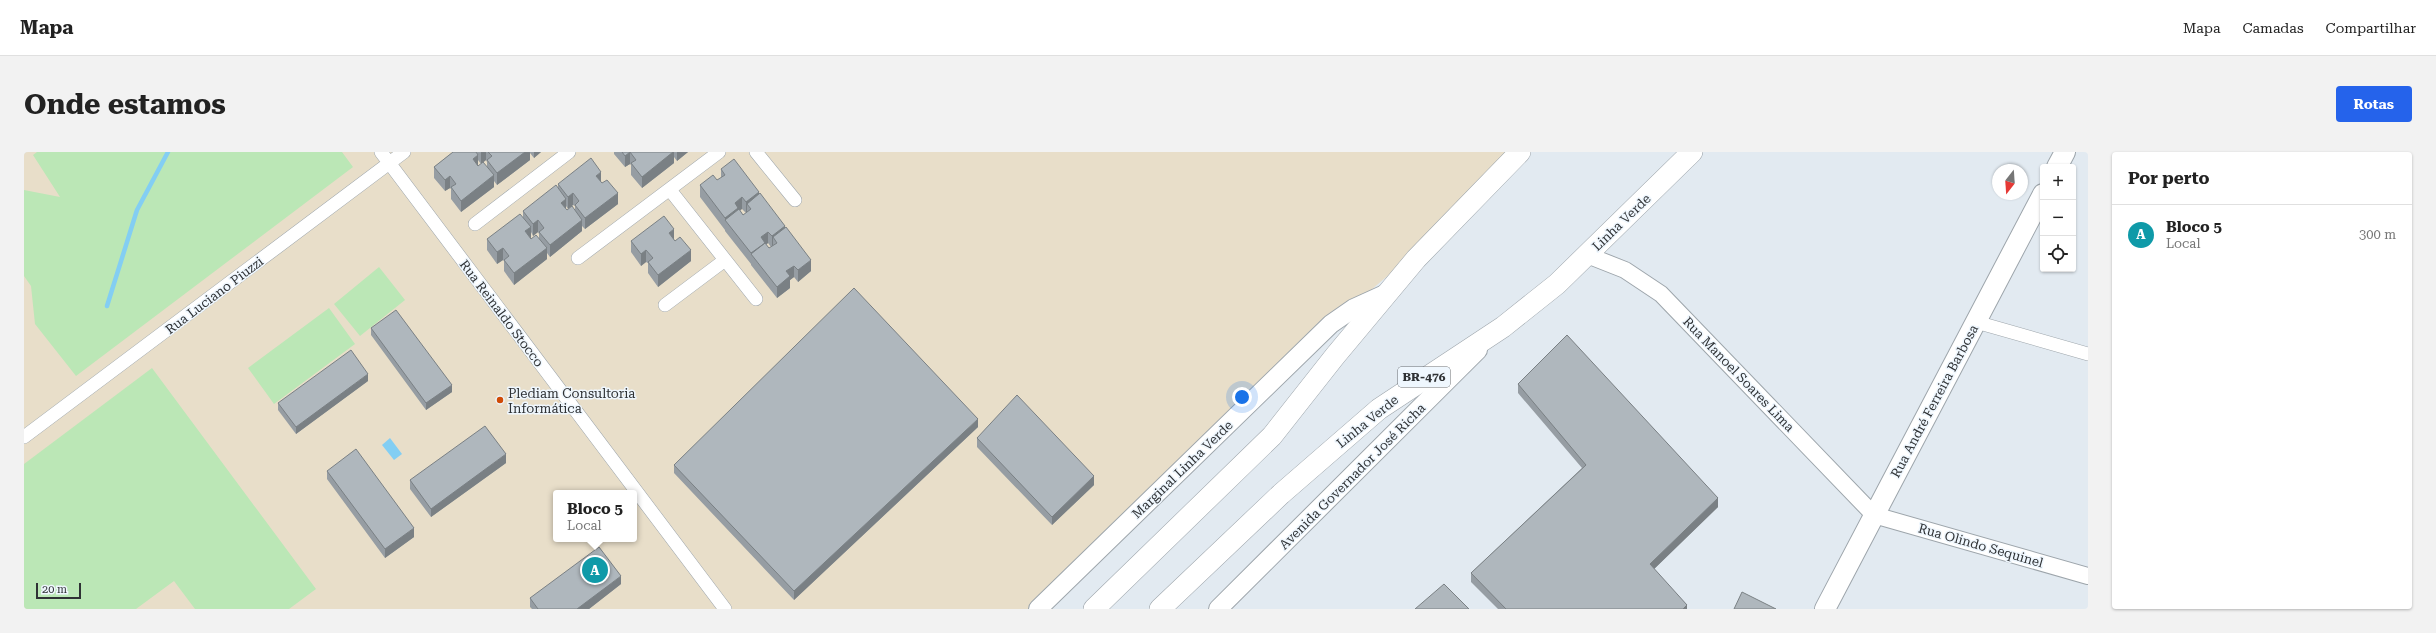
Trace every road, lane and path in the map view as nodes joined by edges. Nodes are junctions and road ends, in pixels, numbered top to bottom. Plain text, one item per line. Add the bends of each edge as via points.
1 (381, 152) edge
2 (404, 152) edge
3 (570, 152) edge
4 (719, 152) edge
5 (756, 152) edge
6 (1520, 152) edge
7 (1692, 152) edge
8 (2065, 152) edge
9 (389, 163) junction
10 (2059, 164) edge
11 (670, 190) junction
12 (795, 200) dead end
13 (2040, 200) edge
14 (475, 224) dead end
15 (1587, 255) junction
16 (578, 258) dead end
17 (725, 260) junction
18 (1387, 293) junction
19 (756, 299) dead end
20 (665, 305) dead end
21 (1976, 322) junction
22 (1502, 326) junction
23 (2088, 354) edge
24 (24, 437) edge
25 (635, 490) edge
26 (637, 493) edge
27 (1874, 515) junction
28 (2088, 576) edge
29 (724, 609) edge
30 (1038, 609) edge
31 (1094, 609) edge
32 (1160, 609) edge
33 (1218, 609) edge
34 (1825, 609) edge

1 - 9 street, Rua Reinaldo Stocco
2 - 9 street, Rua Luciano Piuzzi
3 - 14 street
4 - 11 street
5 - 12 street
6 - 18 highway via 1433,240
7 - 15 highway, Linha Verde / BR-476
8 - 10 main road
9 - 24 street, Rua Luciano Piuzzi
9 - 25 street, Rua Reinaldo Stocco
11 - 16 street
11 - 17 street
13 - 21 main road, Rua André Ferreira Barbosa
15 - 22 highway, Linha Verde / BR-476 via 1557,284
15 - 27 street, Rua Manoel Soares Lima via 1625,270 1661,294
17 - 19 street
17 - 20 street
18 - 30 main road, Marginal Linha Verde via 1354,308 1332,324
18 - 31 highway via 1272,436
21 - 23 street
21 - 27 main road, Rua André Ferreira Barbosa
22 - 32 highway, Linha Verde / BR-476 via 1379,409 1281,494
22 - 33 main road, Avenida Governador José Richa
26 - 29 street, Rua Reinaldo Stocco
27 - 28 street, Rua Olindo Sequinel
27 - 34 main road, Rua André Ferreira Barbosa

